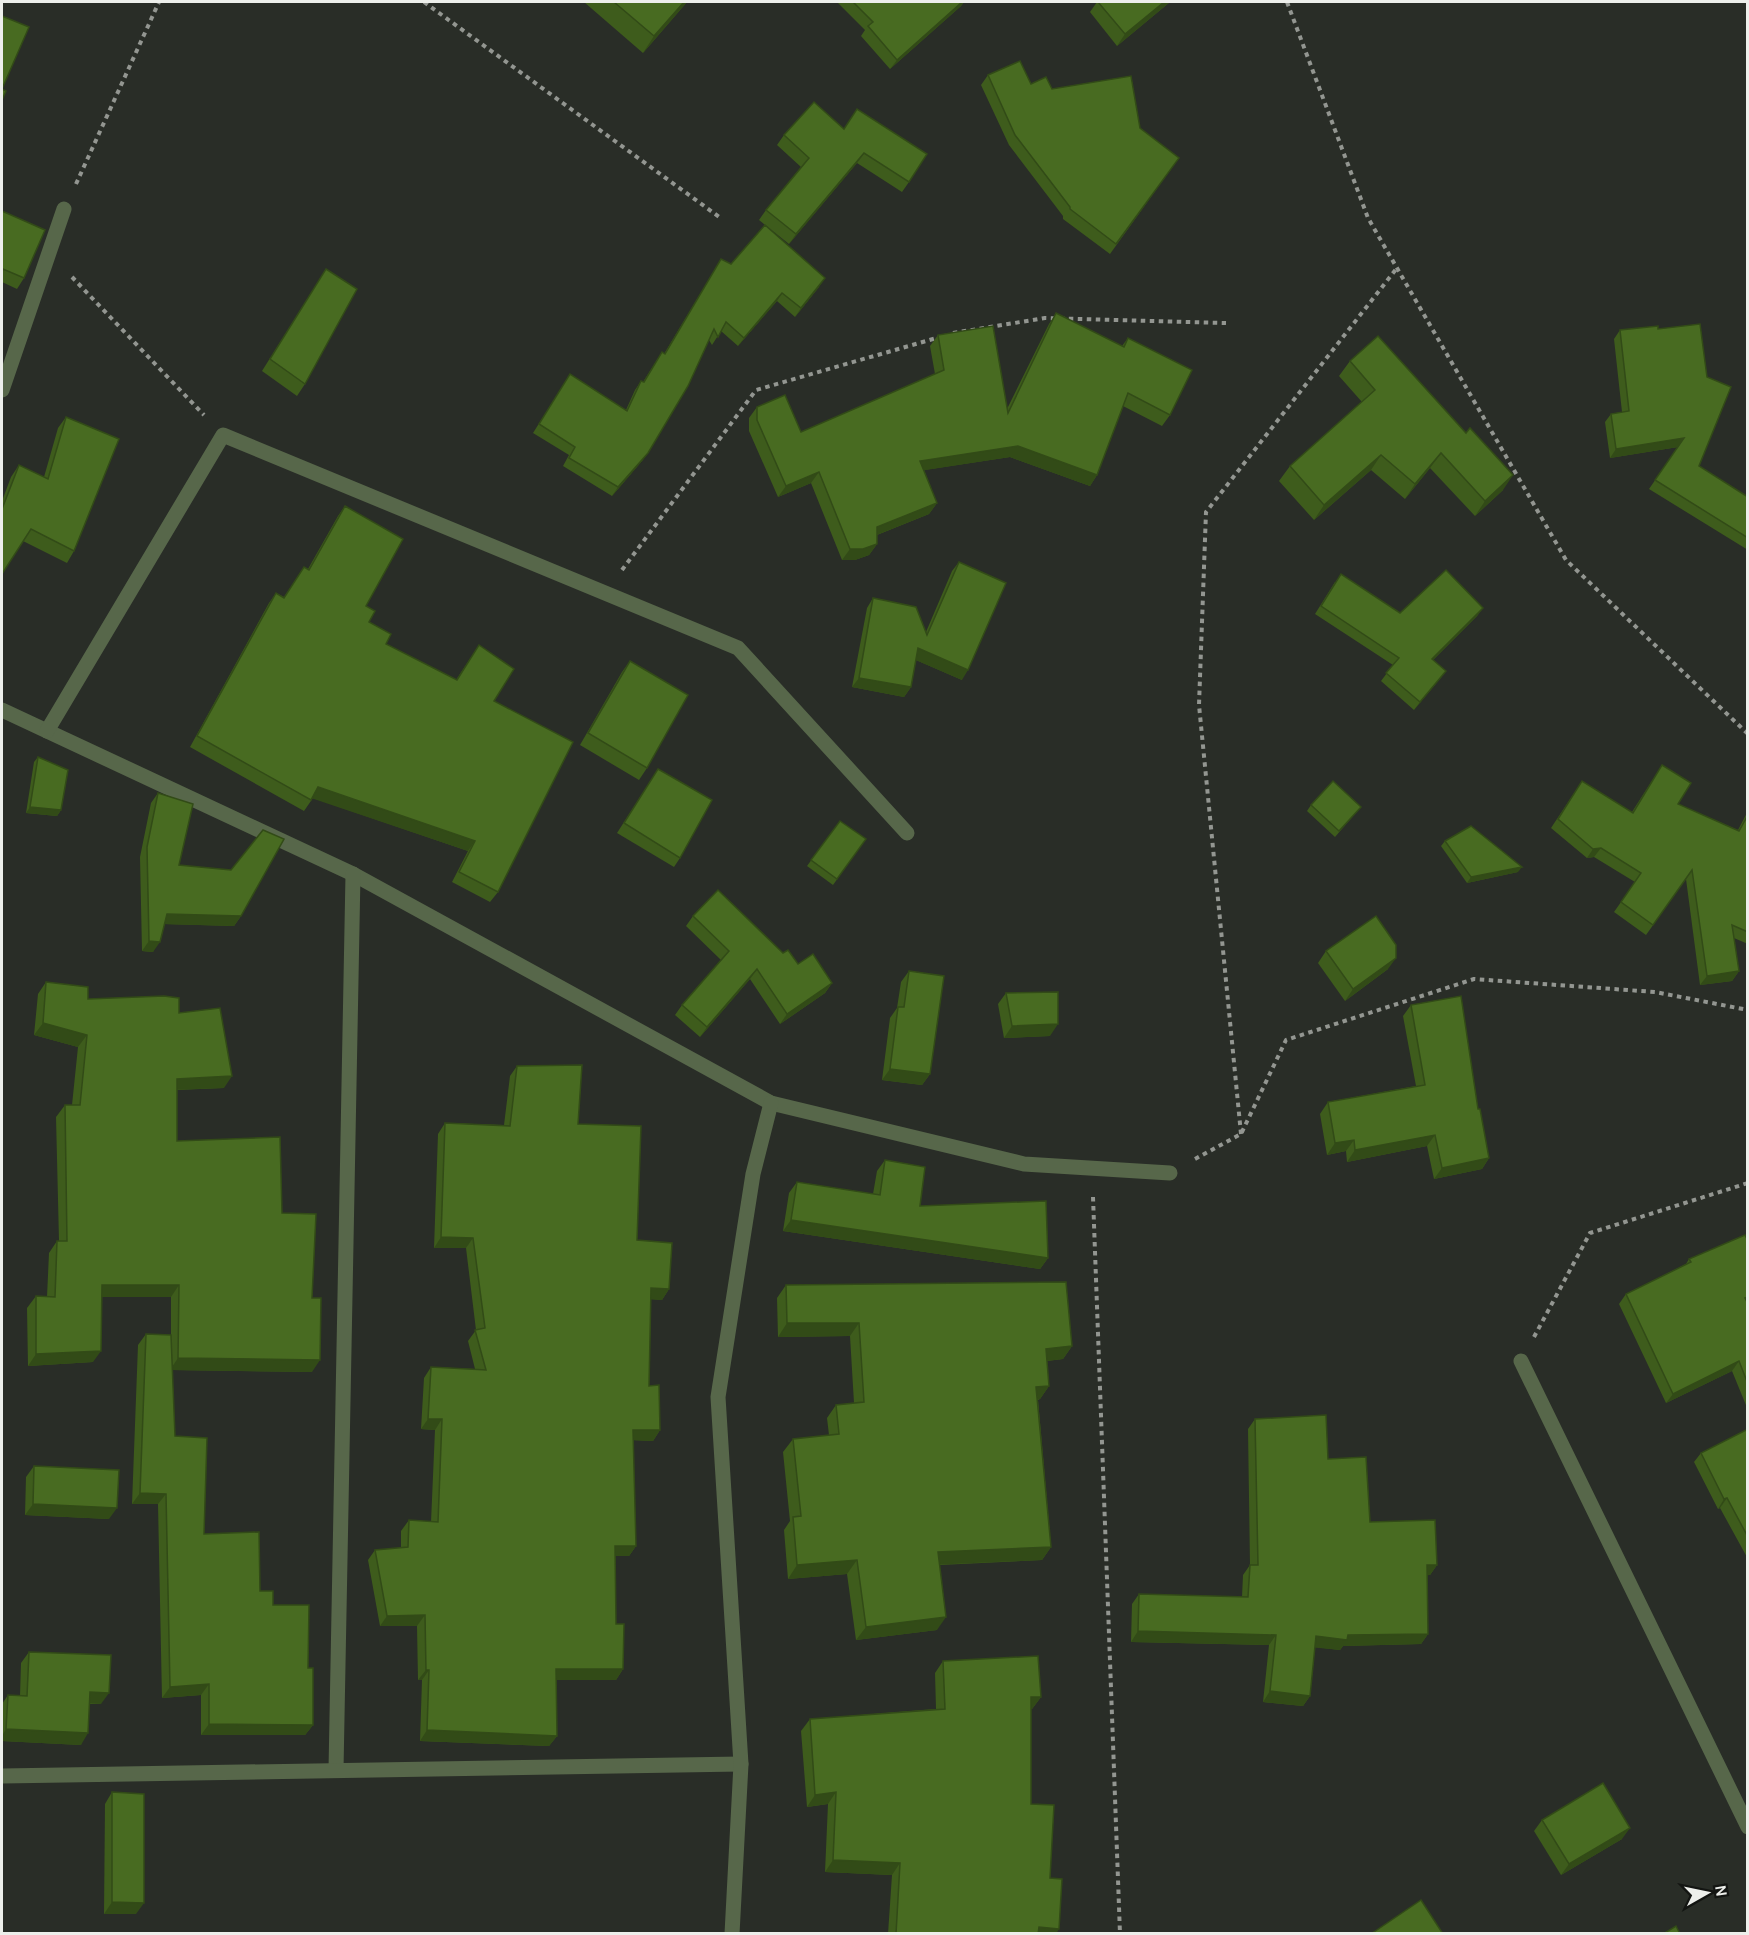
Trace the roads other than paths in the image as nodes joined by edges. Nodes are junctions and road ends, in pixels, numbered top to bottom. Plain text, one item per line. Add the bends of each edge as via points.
1 (64, 209) road end
2 (2, 390) edge
3 (2, 710) edge
4 (47, 731) junction
5 (906, 832) dead end
6 (353, 874) junction
7 (771, 1103) junction
8 (1170, 1173) road end
9 (1521, 1361) road end
10 (741, 1764) junction
11 (336, 1770) junction
12 (2, 1776) edge
13 (1748, 1827) edge
14 (732, 1934) edge

1 - 2 street
3 - 4 street
4 - 5 street via 223,435 738,648
4 - 6 street
6 - 7 street
6 - 11 street
7 - 8 street via 1024,1164
7 - 10 street via 753,1174 718,1397
9 - 13 street
10 - 11 street
10 - 14 street
11 - 12 street

